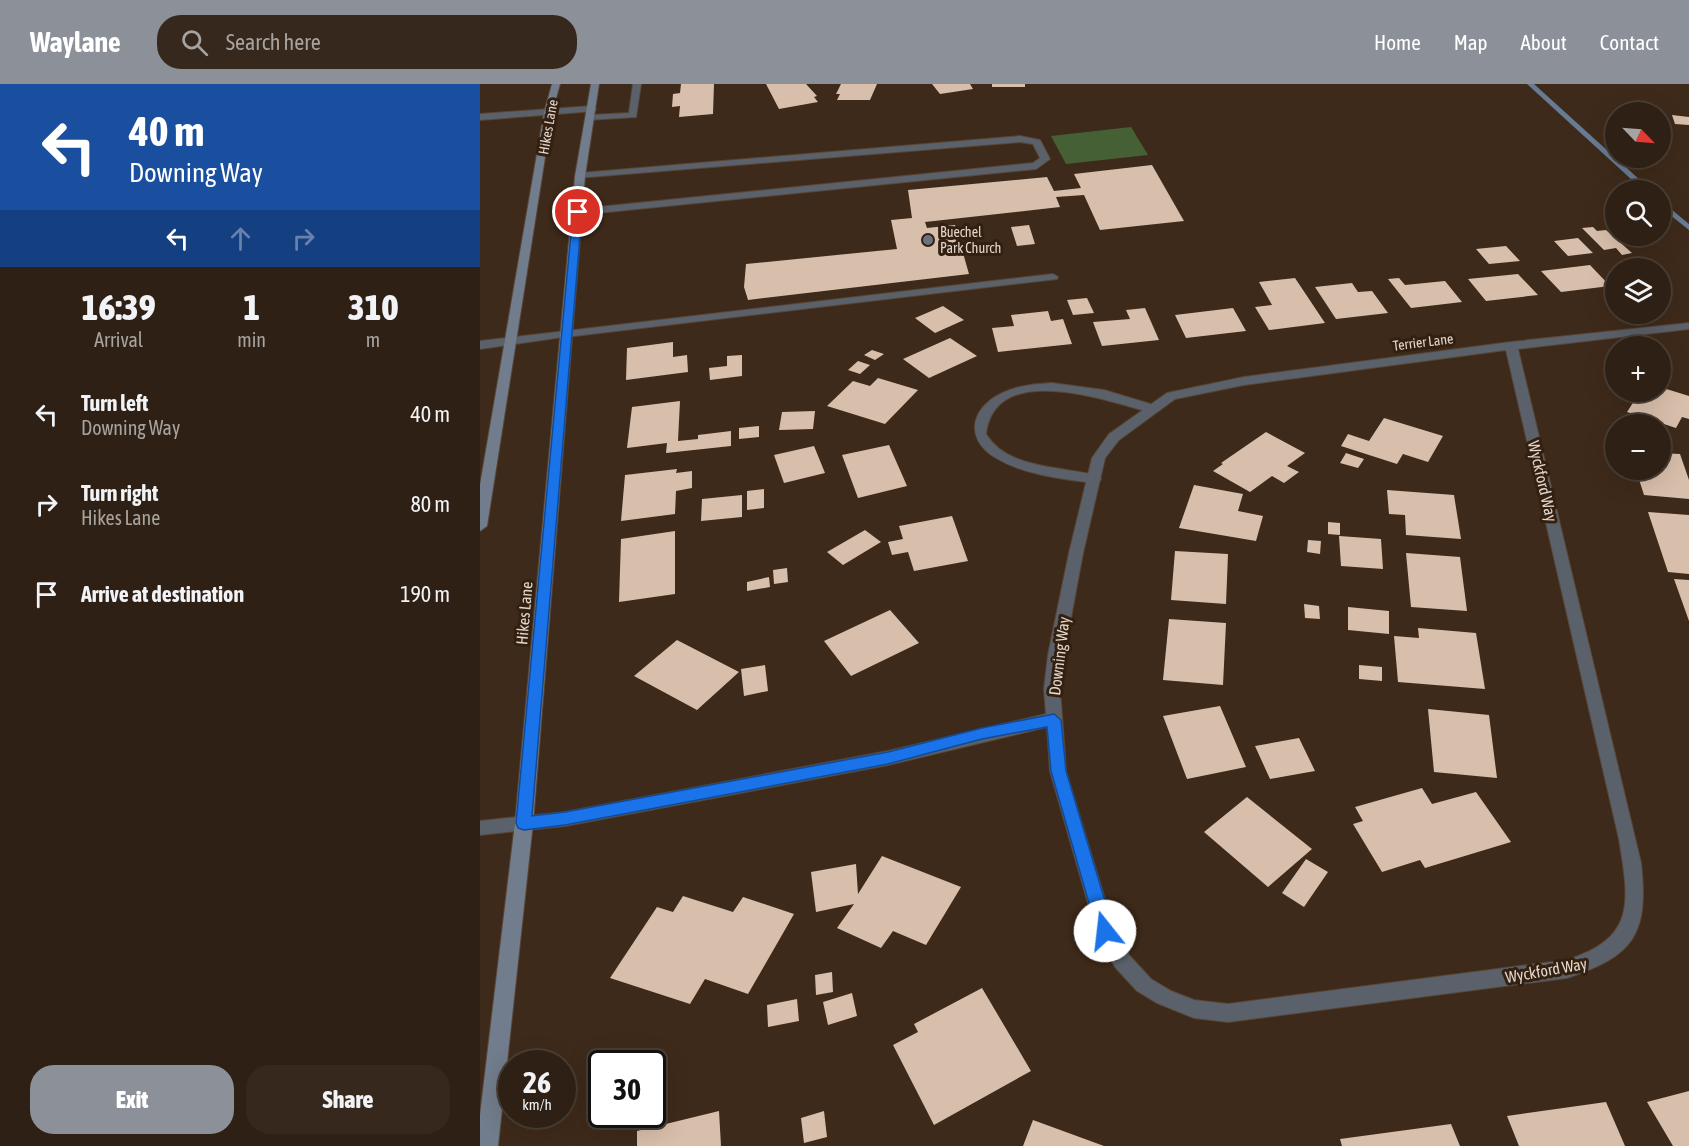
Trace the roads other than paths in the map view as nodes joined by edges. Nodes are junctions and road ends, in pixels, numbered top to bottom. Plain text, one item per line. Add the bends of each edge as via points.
1 (556, 84) edge
2 (595, 84) edge
3 (637, 84) edge
4 (548, 113) junction
5 (591, 114) junction
6 (480, 117) edge
7 (580, 176) junction
8 (578, 212) junction
9 (1053, 277) dead end
10 (1689, 326) edge
11 (566, 334) junction
12 (509, 343) junction
13 (480, 345) edge
14 (1511, 346) junction
15 (1158, 405) junction
16 (1094, 479) junction
17 (480, 526) edge
18 (1054, 720) junction
19 (524, 823) junction
20 (480, 828) edge
21 (487, 1146) edge

1 - 4 main road, Hikes Lane
2 - 5 main road, Hikes Lane
3 - 5 street via 633,115
4 - 5 street
4 - 6 street
4 - 12 main road, Hikes Lane
5 - 7 main road, Hikes Lane
7 - 8 main road, Hikes Lane
7 - 8 street via 1020,139 1037,142 1045,159 1036,166
8 - 11 main road, Hikes Lane
9 - 11 street
10 - 14 street, Terrier Lane
11 - 12 street
11 - 19 main road, Hikes Lane
12 - 13 street
12 - 17 main road, Hikes Lane
14 - 15 street, Terrier Lane via 1244,381 1184,392
14 - 18 street, Wyckford Way via 1636,885 1634,917 1614,951 1592,963 1567,969 1228,1013 1194,1009 1164,998 1144,985 1122,961 1105,931 1059,771
15 - 16 street, Downing Way via 1114,437 1100,458
15 - 16 street via 1065,388 1017,392 985,411 980,431 992,449 1017,464
16 - 18 street, Downing Way via 1056,655
18 - 19 street, Downing Way via 888,758 565,819
19 - 20 street, Downing Way
19 - 21 main road, Hikes Lane

